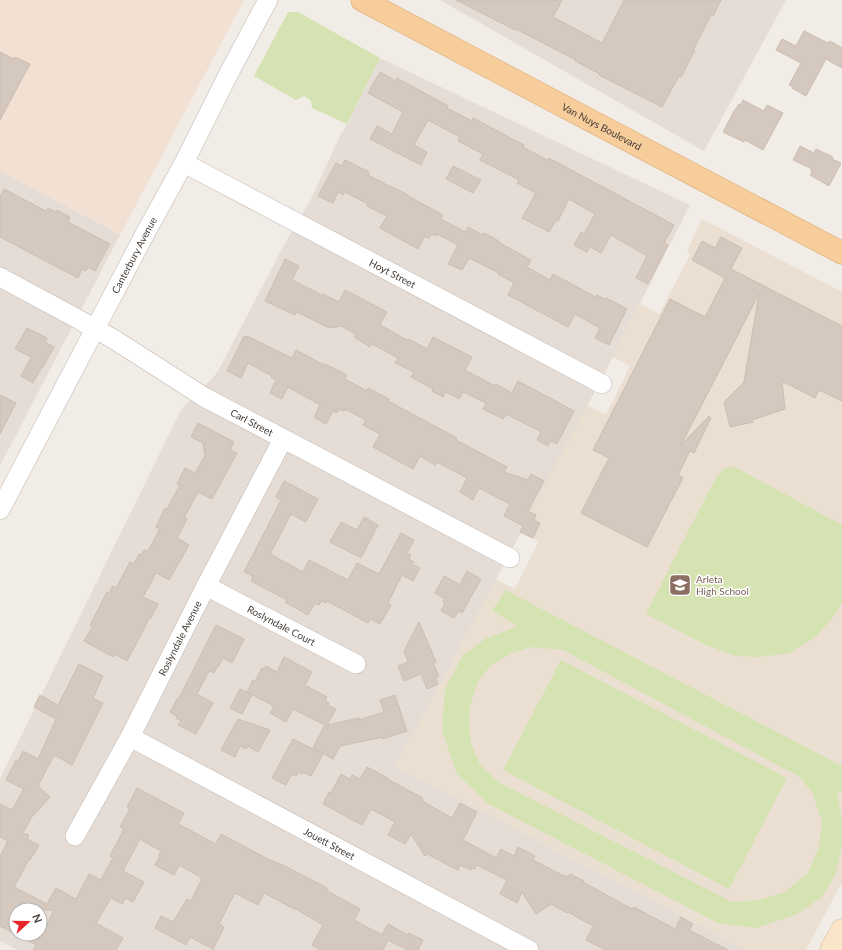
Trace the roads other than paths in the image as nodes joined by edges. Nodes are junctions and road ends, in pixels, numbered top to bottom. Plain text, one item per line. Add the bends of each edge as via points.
1 (268, 0) edge
2 (362, 0) edge
3 (184, 163) junction
4 (842, 253) edge
5 (0, 277) edge
6 (96, 329) junction
7 (602, 384) dead end
8 (283, 439) junction
9 (0, 510) edge
10 (510, 558) dead end
11 (206, 586) junction
12 (356, 664) dead end
13 (130, 738) junction
14 (75, 836) dead end
15 (842, 930) edge
16 (529, 950) edge
17 (831, 950) edge

1 - 3 street, Canterbury Avenue
2 - 4 main road, Van Nuys Boulevard
3 - 6 street, Canterbury Avenue
3 - 7 street, Hoyt Street
5 - 6 street, Carl Street
6 - 8 street, Carl Street via 204,397
6 - 9 street, Canterbury Avenue
8 - 10 street, Carl Street
8 - 11 street, Roslyndale Avenue
11 - 12 street, Roslyndale Court
11 - 13 street, Roslyndale Avenue
13 - 14 street, Roslyndale Avenue
13 - 16 street, Jouett Street
15 - 17 street

